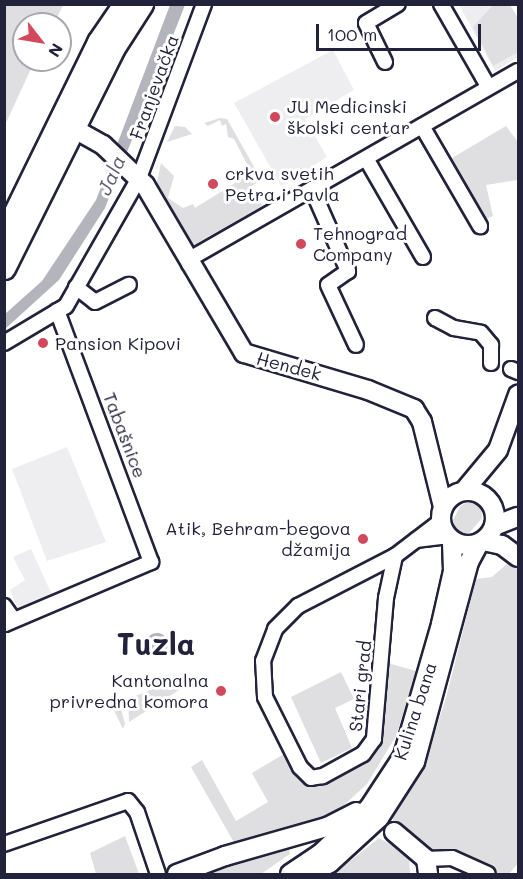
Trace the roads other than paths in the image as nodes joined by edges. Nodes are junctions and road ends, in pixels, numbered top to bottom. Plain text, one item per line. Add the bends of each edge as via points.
1 (124, 4) edge
2 (142, 4) edge
3 (204, 4) edge
4 (398, 4) edge
5 (441, 4) edge
6 (385, 62) dead end
7 (519, 71) edge
8 (489, 86) junction
9 (422, 126) junction
10 (74, 128) junction
11 (367, 160) junction
12 (134, 173) junction
13 (312, 189) junction
14 (7, 226) edge
15 (480, 226) dead end
16 (423, 257) dead end
17 (189, 264) junction
18 (4, 268) edge
19 (129, 285) dead end
20 (76, 287) junction
21 (57, 310) junction
22 (435, 318) dead end
23 (4, 343) edge
24 (356, 345) dead end
25 (491, 363) dead end
26 (519, 395) edge
27 (492, 460) junction
28 (439, 487) junction
29 (461, 491) junction
30 (495, 523) edge
31 (445, 526) junction
32 (395, 556) junction
33 (519, 557) edge
34 (5, 607) edge
35 (393, 798) junction
36 (373, 802) junction
37 (394, 832) junction
38 (362, 836) junction
39 (288, 838) junction
40 (4, 844) edge
41 (427, 867) edge
42 (158, 874) edge
43 (177, 874) edge
44 (290, 874) edge
45 (309, 874) edge
46 (488, 874) edge

1 - 10 main road via 99,42
2 - 10 main road via 113,49
3 - 12 street, Franjevačka
4 - 6 street via 366,23
5 - 8 street
7 - 8 street
8 - 9 street
9 - 11 street
9 - 15 street
10 - 12 main road, Hendek via 103,145
10 - 14 main road
10 - 18 main road
11 - 13 street
11 - 16 street
12 - 17 main road, Hendek
12 - 20 street, Franjevačka
13 - 17 street via 193,257
13 - 24 street via 348,271 328,285
17 - 28 main road, Hendek via 244,353 368,390 414,409 422,422
19 - 20 street via 95,302
20 - 21 street, Franjevačka via 66,306
21 - 23 street, Franjevačka
21 - 34 street, Tabašnice via 152,555 151,562 5,624 11,616
22 - 25 street via 454,328 481,333 491,345
26 - 27 main road
27 - 29 main road
27 - 30 main road
28 - 29 main road
28 - 31 main road, Kulina bana
29 - 30 main road via 477,492
29 - 31 main road
30 - 31 main road via 468,546
30 - 33 main road via 502,545
30 - 35 main road, Kulina bana via 470,562 415,762
31 - 32 street
31 - 36 main road, Kulina bana via 453,572 419,707 403,756
32 - 32 street, Stari grad via 386,597 374,740 363,754 323,776 307,776 265,697 265,652 275,629 298,606
35 - 37 main road
35 - 38 main road, Kulina bana
36 - 39 main road via 327,827
36 - 44 main road, Kulina bana via 320,854
37 - 38 main road
37 - 41 main road
38 - 45 main road, Kulina bana
39 - 43 main road
39 - 44 main road via 299,842 306,853
40 - 42 street via 75,822 124,801 133,803
41 - 46 street via 452,858

